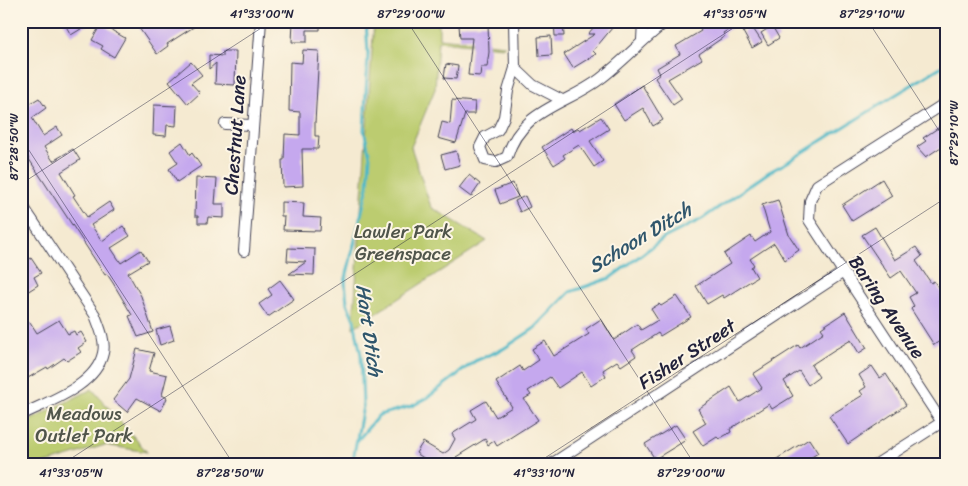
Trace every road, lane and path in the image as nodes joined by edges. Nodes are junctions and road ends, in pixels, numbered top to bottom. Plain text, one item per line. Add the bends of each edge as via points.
1 (261, 21) edge
2 (514, 21) edge
3 (643, 21) edge
4 (667, 21) edge
5 (642, 40) junction
6 (515, 68) junction
7 (562, 100) junction
8 (947, 102) edge
9 (225, 124) dead end
10 (253, 125) junction
11 (21, 203) edge
12 (32, 220) junction
13 (21, 228) edge
14 (244, 251) dead end
15 (842, 273) junction
16 (21, 415) edge
17 (944, 426) edge
18 (550, 465) edge
19 (875, 465) edge

1 - 10 street, Chestnut Lane
2 - 6 street
3 - 5 street
4 - 5 street
5 - 7 street via 587,89
6 - 7 street via 533,85
6 - 7 street via 504,117 498,130 485,136 480,147 485,160 496,162 507,157 511,143 527,123
8 - 15 street, Baring Avenue via 817,185 810,201 809,220
9 - 10 street
10 - 14 street, Chestnut Lane
11 - 12 street
12 - 13 street
12 - 16 street via 95,315 102,333 104,352 96,371 77,387
15 - 17 street, Baring Avenue
15 - 18 street, Fisher Street
17 - 19 street

